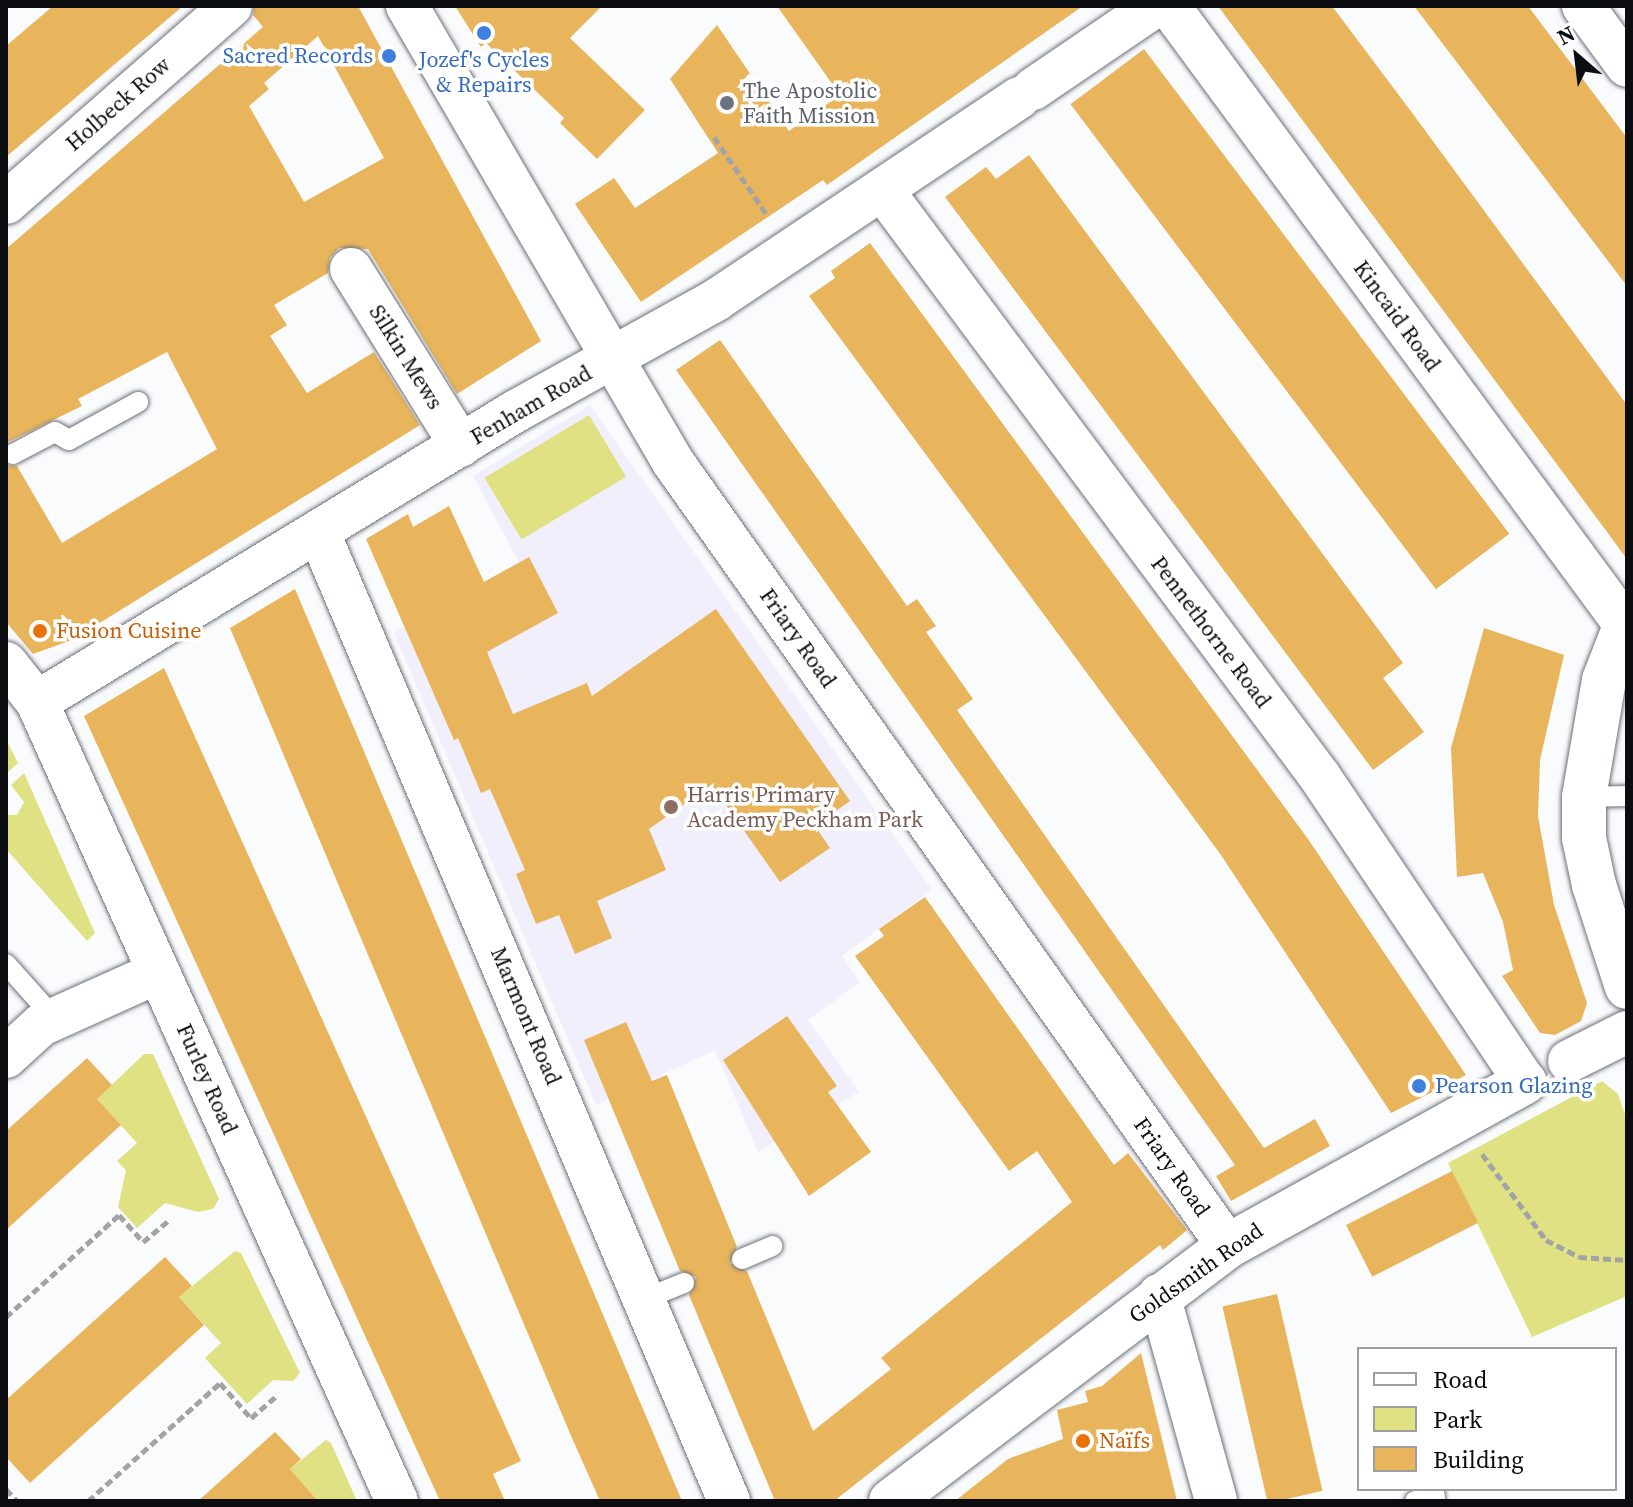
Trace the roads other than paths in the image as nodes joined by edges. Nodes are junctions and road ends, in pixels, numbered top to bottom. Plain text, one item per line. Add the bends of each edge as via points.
1 (231, 6) edge
2 (407, 6) edge
3 (1155, 6) edge
4 (1169, 6) edge
5 (1583, 6) edge
6 (1627, 66) edge
7 (884, 192) junction
8 (6, 203) edge
9 (351, 269) dead end
10 (610, 361) junction
11 (138, 402) dead end
12 (461, 446) junction
13 (13, 454) dead end
14 (319, 533) junction
15 (1626, 623) edge
16 (6, 663) edge
17 (37, 702) junction
18 (1627, 796) edge
19 (1584, 797) junction
20 (6, 964) edge
21 (159, 972) junction
22 (1627, 987) edge
23 (55, 1019) junction
24 (1627, 1032) edge
25 (6, 1057) edge
26 (1569, 1061) dead end
27 (1525, 1082) joint
28 (772, 1246) dead end
29 (1228, 1246) junction
30 (742, 1259) dead end
31 (1159, 1295) junction
32 (397, 1501) edge
33 (729, 1501) edge
34 (891, 1501) edge
35 (1216, 1501) edge

1 - 8 street, Holbeck Row
2 - 10 street, Friary Road
3 - 7 street, Fenham Road
4 - 15 street, Kincaid Road
5 - 6 street
7 - 10 street, Fenham Road
7 - 27 street, Pennethorne Road via 1320,777
9 - 12 street, Silkin Mews
10 - 12 street, Fenham Road
10 - 29 street, Friary Road via 673,462
11 - 13 lane via 69,440 55,432
12 - 14 street, Fenham Road
14 - 17 street, Fenham Road
14 - 33 street, Marmont Road via 666,1290
15 - 19 street via 1604,680
16 - 17 street, Furley Road
17 - 21 street, Furley Road
18 - 19 lane
19 - 22 street via 1584,838 1594,885
20 - 23 lane
21 - 23 street
21 - 32 street, Furley Road
23 - 25 street
24 - 26 street
27 - 29 street, Goldsmith Road
28 - 30 lane
29 - 31 street, Goldsmith Road
31 - 34 street, Goldsmith Road
31 - 35 street

